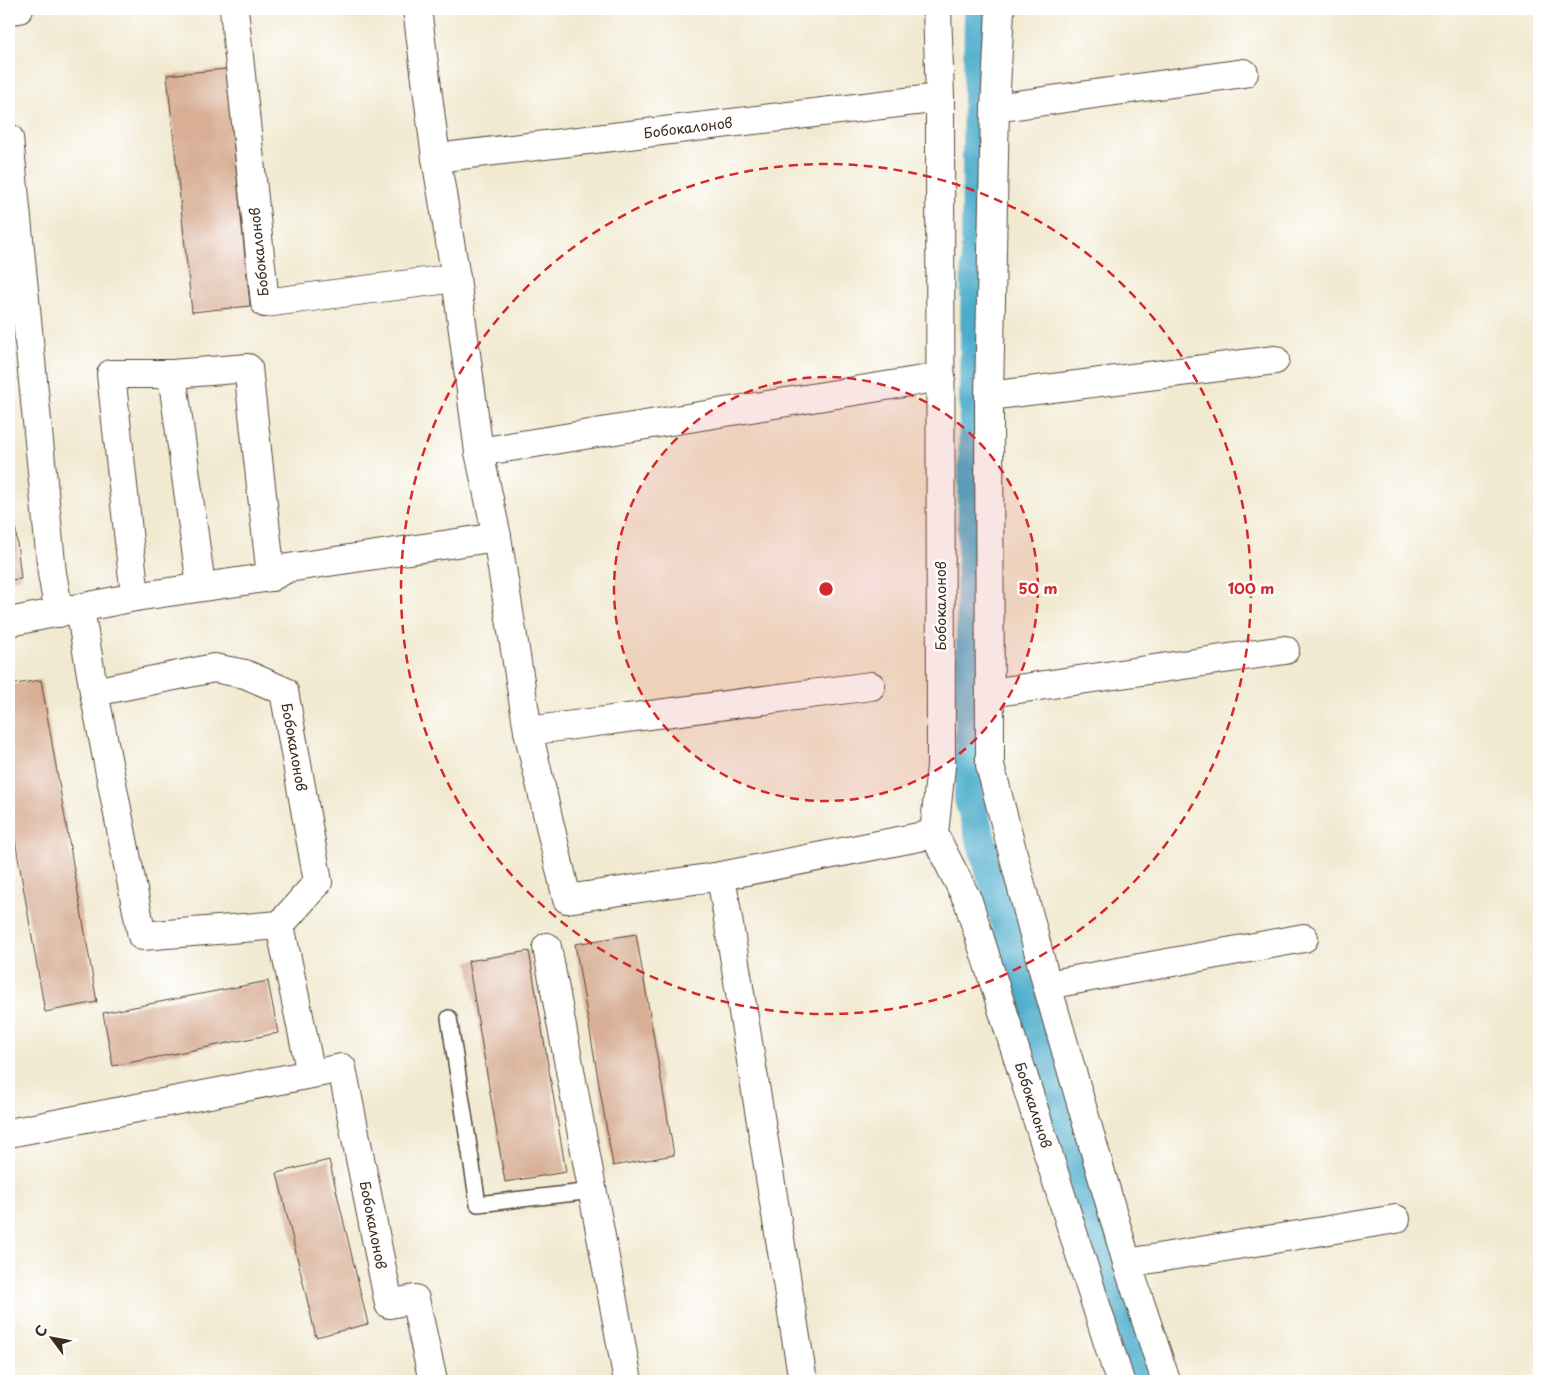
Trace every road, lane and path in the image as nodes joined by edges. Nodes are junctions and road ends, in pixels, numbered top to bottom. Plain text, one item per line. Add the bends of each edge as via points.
1 (19, 9) edge
2 (234, 9) edge
3 (417, 9) edge
4 (937, 9) edge
5 (1000, 9) edge
6 (9, 10) edge
7 (1244, 73) dead end
8 (940, 98) junction
9 (995, 108) junction
10 (9, 138) edge
11 (436, 158) junction
12 (456, 278) junction
13 (19, 338) edge
14 (1275, 360) dead end
15 (172, 374) junction
16 (941, 377) junction
17 (989, 396) junction
18 (479, 452) junction
19 (497, 537) junction
20 (271, 577) junction
21 (201, 586) junction
22 (135, 597) junction
23 (70, 611) junction
24 (9, 622) edge
25 (1285, 650) dead end
26 (871, 686) dead end
27 (94, 692) junction
28 (990, 693) junction
29 (528, 731) junction
30 (934, 834) junction
31 (721, 876) junction
32 (280, 925) junction
33 (1304, 938) dead end
34 (547, 947) dead end
35 (1047, 985) junction
36 (449, 1018) dead end
37 (311, 1074) junction
38 (9, 1133) edge
39 (593, 1191) junction
40 (1396, 1219) dead end
41 (1127, 1263) junction
42 (433, 1381) edge
43 (628, 1381) edge
44 (804, 1381) edge
45 (1120, 1381) edge
46 (1166, 1381) edge

1 - 6 street
2 - 12 street, Бобокалонов via 264,303
3 - 11 street
4 - 8 street, Бобокалонов
5 - 9 street
7 - 9 street
8 - 11 street, Бобокалонов
8 - 16 street, Бобокалонов
9 - 17 street
10 - 13 street
11 - 12 street
12 - 18 street
13 - 23 street via 52,573
14 - 17 street
15 - 20 street via 248,368
15 - 21 street
15 - 22 street via 111,374
16 - 18 street
16 - 30 street, Бобокалонов via 942,766
17 - 28 street
18 - 19 street
19 - 20 street via 288,568
19 - 29 street
20 - 21 street
21 - 22 street
22 - 23 street
23 - 24 street
23 - 27 street
25 - 28 street
26 - 29 street
27 - 32 street via 142,936
27 - 32 street, Бобокалонов via 214,668 245,674 284,691 318,882
28 - 35 street via 990,765
29 - 31 street via 567,898
30 - 31 street
30 - 45 street, Бобокалонов via 968,901
31 - 44 street
32 - 37 street
33 - 35 street
34 - 39 street
35 - 41 street
36 - 39 lane via 478,1204
37 - 38 street, Бобокалонов
37 - 42 street, Бобокалонов via 342,1068 389,1304 415,1299
39 - 43 street
40 - 41 street
41 - 46 street

